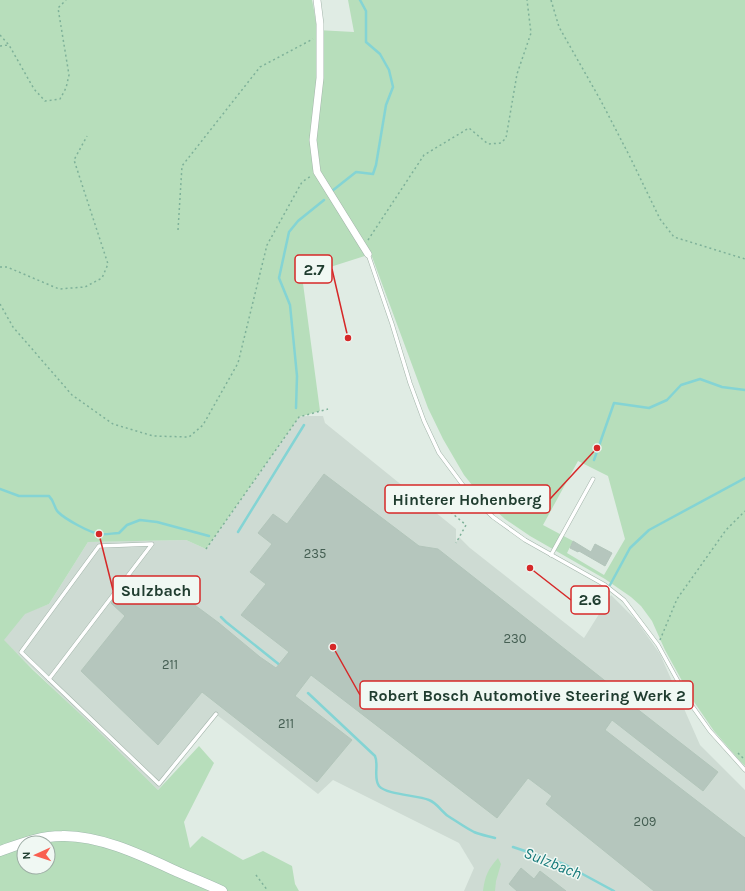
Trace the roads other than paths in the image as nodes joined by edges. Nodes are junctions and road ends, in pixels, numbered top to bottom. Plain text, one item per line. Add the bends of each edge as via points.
1 (317, 0) edge
2 (368, 254) joint
3 (593, 479) dead end
4 (551, 555) junction
5 (49, 679) junction
6 (216, 714) dead end
7 (745, 770) edge
8 (0, 851) edge
9 (222, 891) edge

1 - 2 street via 320,24 320,78 313,140 317,172
2 - 4 lane via 410,383 440,452 471,496 493,517
3 - 4 lane
4 - 7 lane via 605,585 624,600 658,645 690,703 710,731
5 - 5 lane via 21,652 99,546 152,544
5 - 6 lane via 159,784
8 - 9 street via 50,836 87,838 132,852

